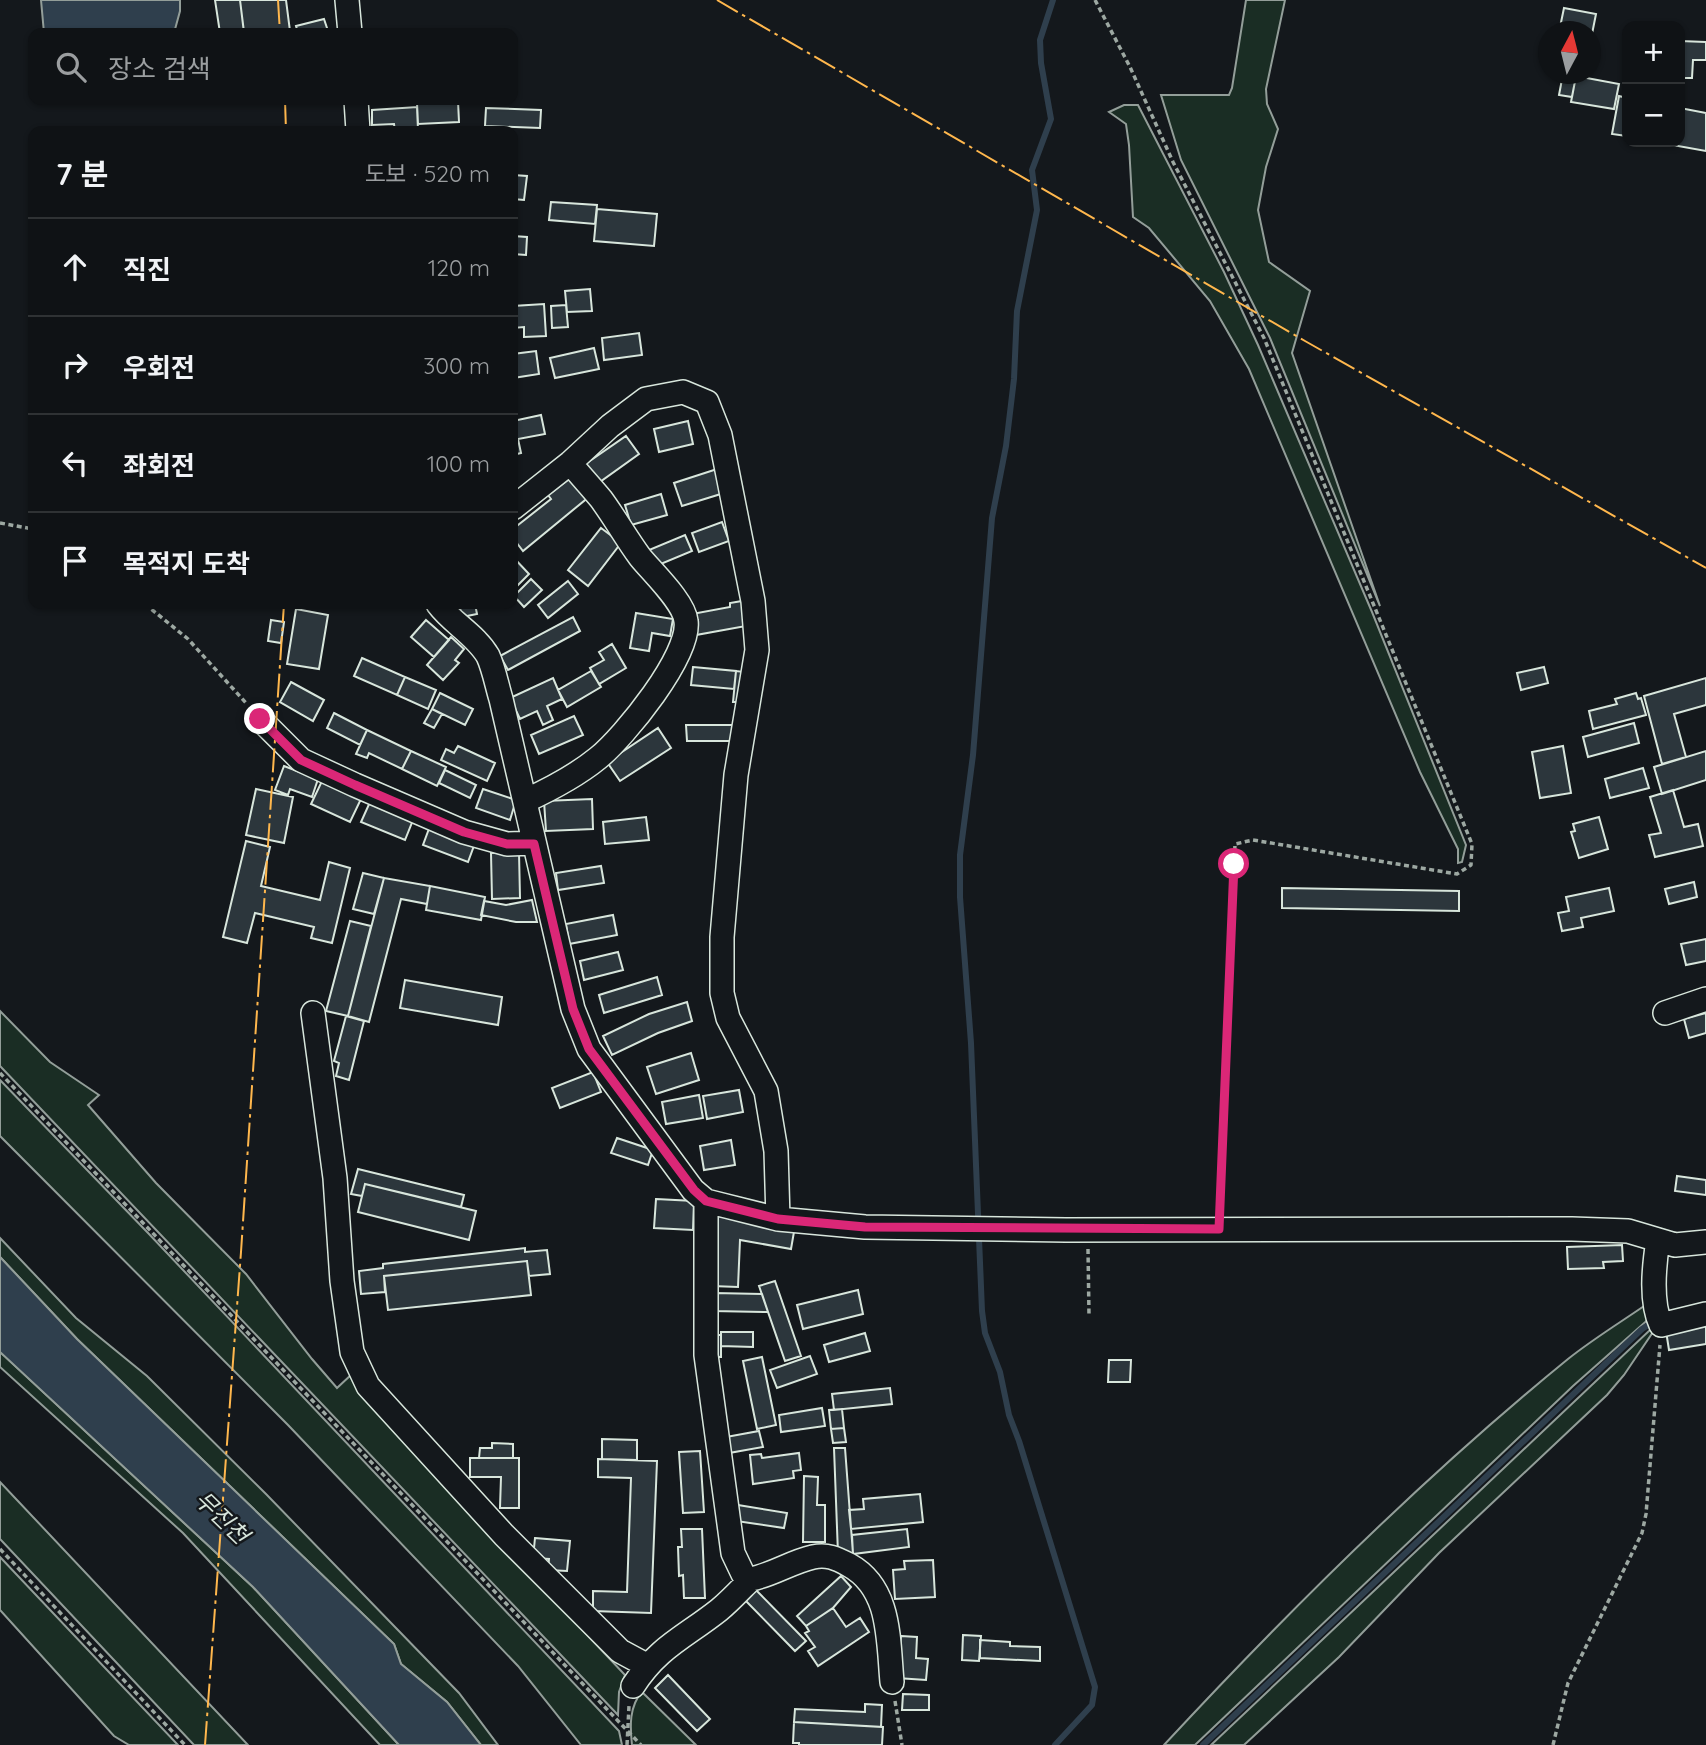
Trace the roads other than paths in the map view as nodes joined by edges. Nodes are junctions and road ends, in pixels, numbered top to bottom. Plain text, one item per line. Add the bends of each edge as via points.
1 (347, 0) edge
2 (350, 28) edge
3 (356, 105) edge
4 (359, 126) edge
5 (570, 463) junction
6 (518, 504) edge
7 (442, 609) edge
8 (260, 719) road end
9 (525, 801) junction
10 (534, 844) junction
11 (1706, 999) edge
12 (313, 1013) dead end
13 (1665, 1013) dead end
14 (706, 1201) junction
15 (778, 1219) junction
16 (1658, 1240) junction
17 (1706, 1242) edge
18 (1706, 1314) edge
19 (751, 1580) junction
20 (646, 1665) junction
21 (892, 1682) road end
22 (633, 1686) road end

1 - 2 street
3 - 4 street
5 - 6 street
5 - 9 street via 681,607 686,635 671,670 600,756
5 - 15 street via 646,399 683,392 707,402 720,435 753,601 757,650 736,775 722,937 722,993 728,1018 766,1091 776,1151
7 - 9 street via 488,656
8 - 10 street via 301,760 355,785 464,832 507,844
9 - 10 street
10 - 14 street via 573,1009 589,1049
11 - 13 street
12 - 20 street via 352,1352 368,1386 504,1535 620,1651
14 - 15 street
14 - 19 street via 706,1355 711,1401 733,1553
15 - 16 street via 865,1227 978,1229 1572,1229 1628,1231
16 - 17 street via 1675,1245
16 - 18 street via 1654,1265 1659,1320
19 - 20 street
19 - 21 street via 812,1557 832,1556 859,1570 876,1588 886,1620
20 - 22 street

